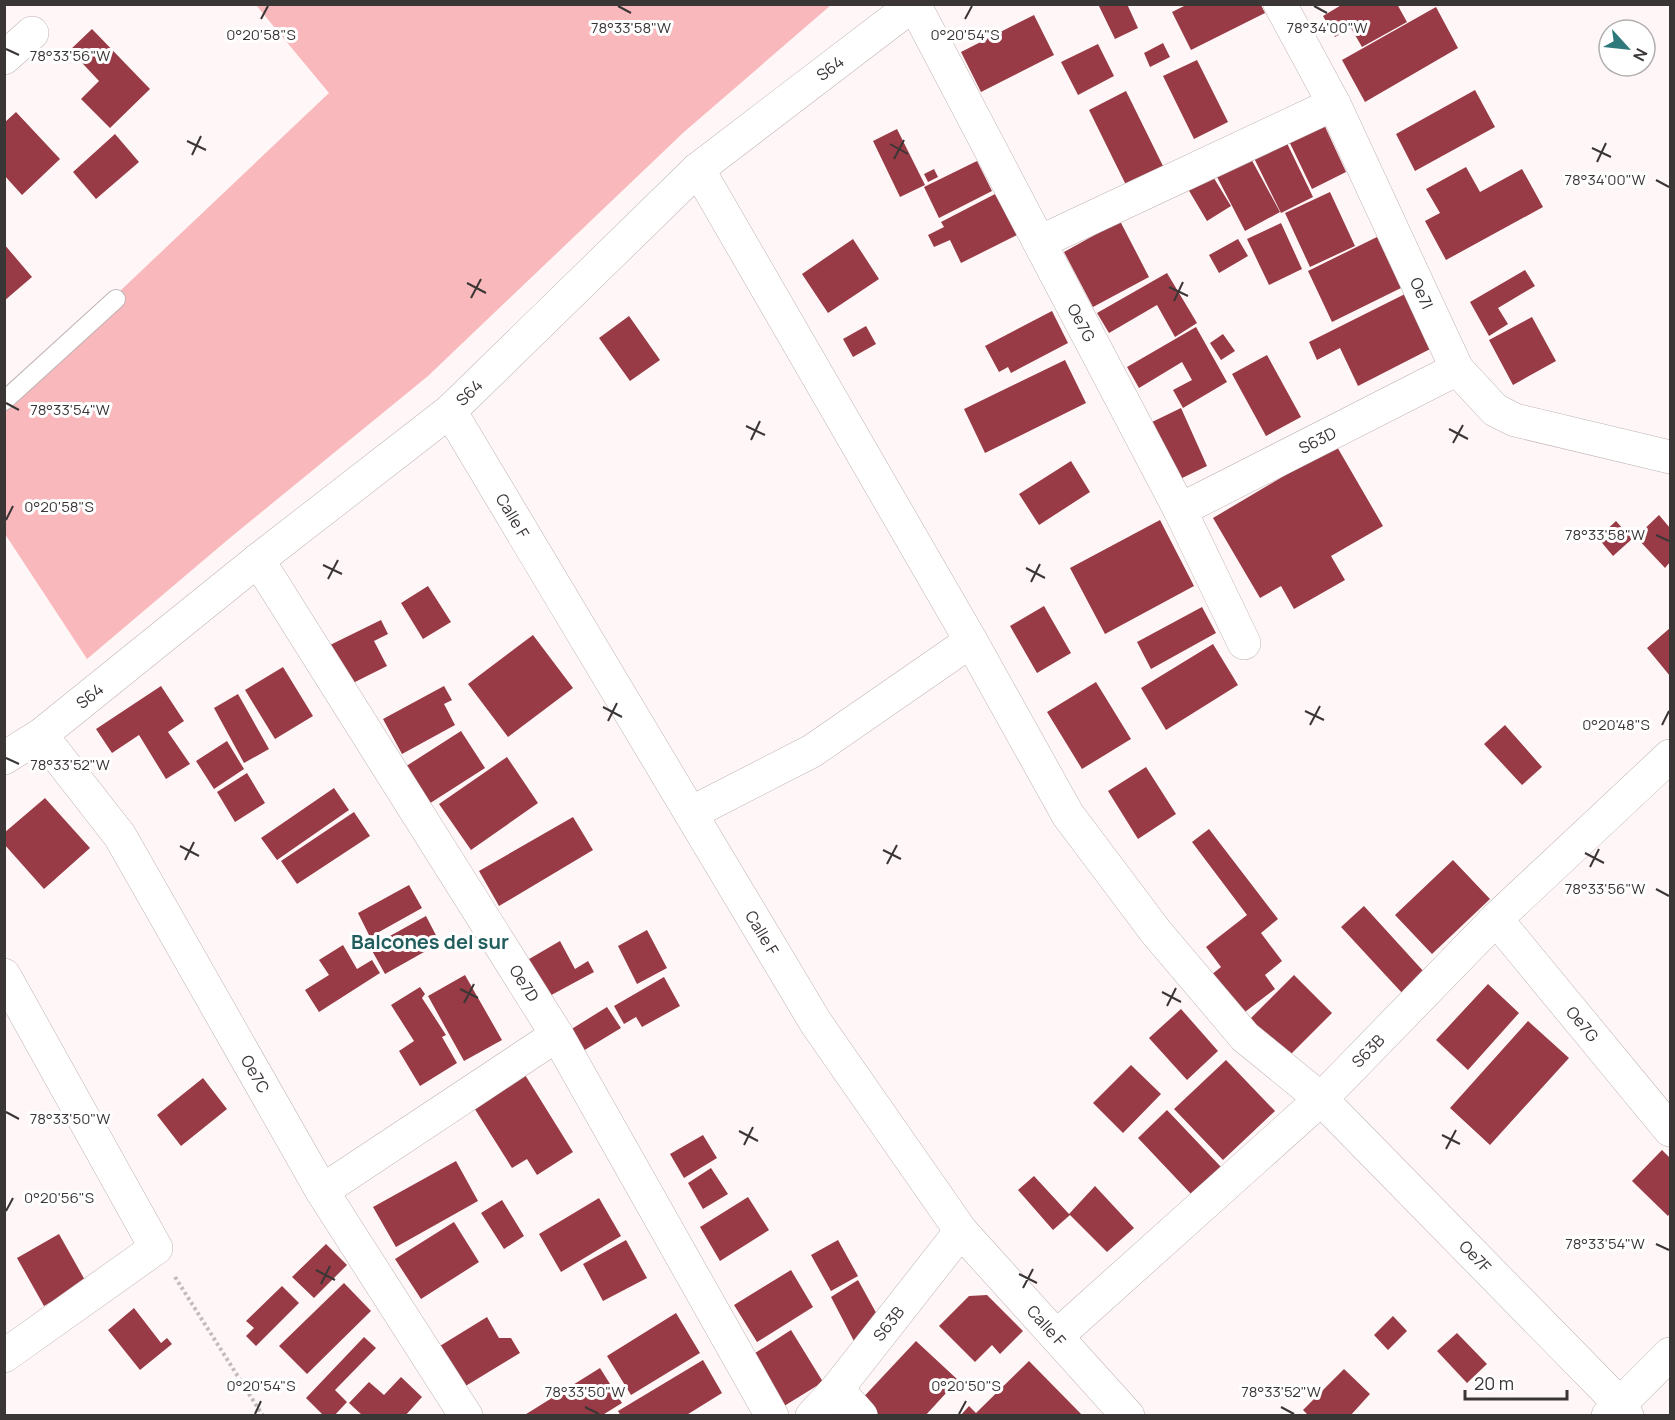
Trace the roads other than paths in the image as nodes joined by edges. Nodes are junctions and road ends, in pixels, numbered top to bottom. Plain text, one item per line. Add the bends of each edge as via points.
1 (914, 4) edge
2 (1280, 4) edge
3 (32, 33) dead end
4 (4, 58) edge
5 (1334, 104) junction
6 (698, 169) junction
7 (1040, 242) junction
8 (116, 299) dead end
9 (1457, 369) junction
10 (4, 402) edge
11 (450, 411) junction
12 (1671, 457) edge
13 (1180, 510) junction
14 (258, 560) junction
15 (971, 641) junction
16 (1244, 643) dead end
17 (41, 735) junction
18 (1671, 756) edge
19 (4, 758) edge
20 (691, 813) junction
21 (1496, 919) junction
22 (4, 975) edge
23 (557, 1035) junction
24 (1321, 1099) junction
25 (1671, 1130) edge
26 (322, 1191) junction
27 (961, 1231) junction
28 (1057, 1336) junction
29 (1671, 1354) edge
30 (4, 1356) edge
31 (837, 1389) junction
32 (1618, 1412) edge
33 (466, 1416) edge
34 (772, 1416) edge
35 (812, 1416) edge
36 (861, 1416) edge
37 (1128, 1416) edge

1 - 6 street, S64
1 - 7 street, Oe7G
2 - 5 street, Oe7I
3 - 4 street
5 - 7 street
5 - 9 street, Oe7I
6 - 11 street, S64
6 - 15 street, Oe7F
7 - 13 street, Oe7G
8 - 10 lane
9 - 12 street, Oe7I via 1495,410 1515,420
9 - 13 street, S63D
11 - 14 street, S64
11 - 20 street, Calle F
13 - 16 street, Oe7G
14 - 17 street, S64
14 - 23 street, Oe7D
15 - 20 street via 812,752
15 - 24 street, Oe7F via 1068,815 1149,923 1245,1037
17 - 19 street, S64
17 - 26 street, Oe7C via 120,836
18 - 21 street, S63B
20 - 27 street, Calle F via 816,1023
21 - 24 street, S63B
21 - 25 street, Oe7G
22 - 30 street via 156,1248
23 - 26 street
23 - 34 street, Oe7D
24 - 28 street, S63B
24 - 32 street, Oe7F
26 - 33 street, Oe7C
27 - 28 street, Calle F
27 - 31 street, S63B
28 - 37 street, Calle F
29 - 32 street
31 - 35 street, S63B
31 - 36 street

